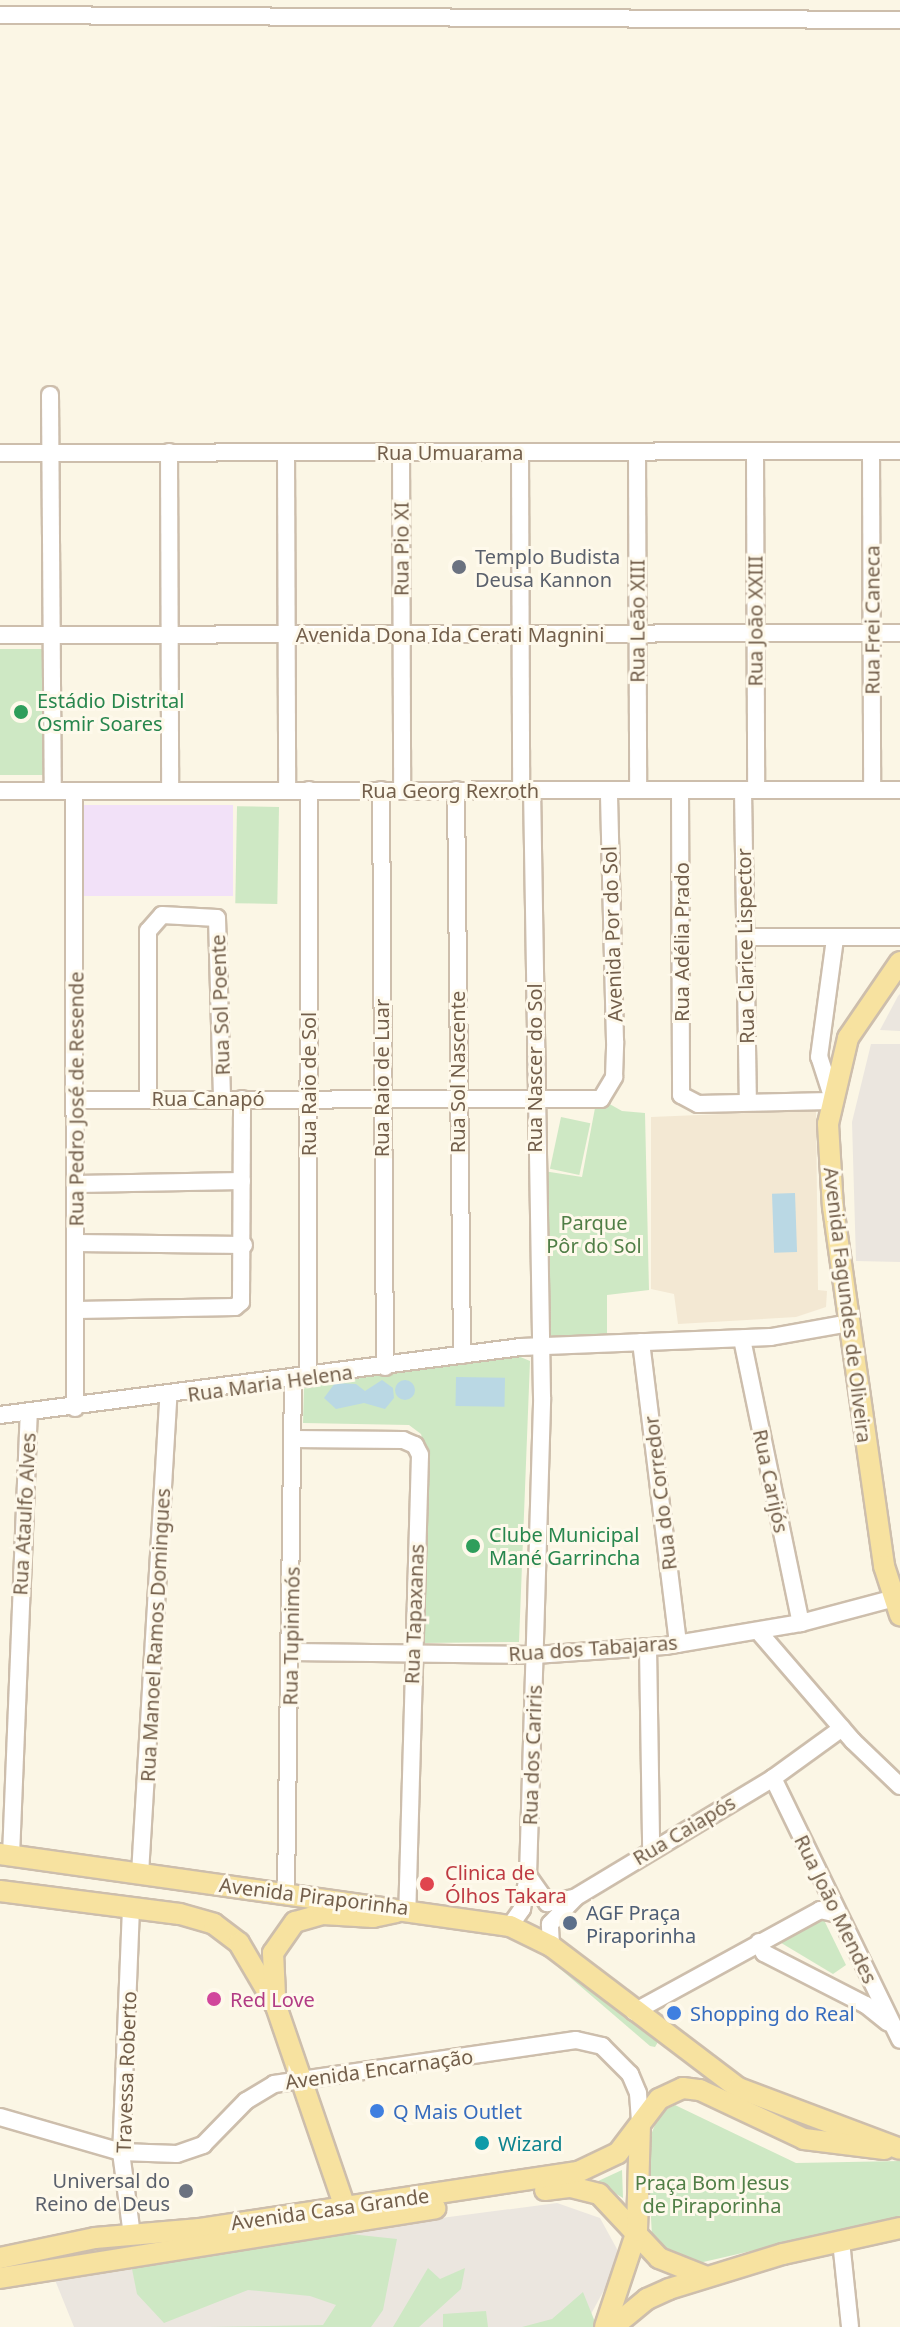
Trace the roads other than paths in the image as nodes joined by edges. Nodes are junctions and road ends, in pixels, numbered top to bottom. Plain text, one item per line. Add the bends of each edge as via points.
1 (74, 7) edge
2 (560, 8) edge
3 (0, 15) edge
4 (900, 20) edge
5 (50, 395) dead end
6 (755, 451) junction
7 (871, 451) junction
8 (900, 451) edge
9 (52, 452) junction
10 (169, 452) junction
11 (286, 452) junction
12 (401, 452) junction
13 (520, 452) junction
14 (637, 452) junction
15 (0, 453) edge
16 (872, 633) junction
17 (900, 633) edge
18 (53, 634) junction
19 (170, 634) junction
20 (286, 634) junction
21 (402, 634) junction
22 (520, 634) junction
23 (637, 634) junction
24 (755, 634) junction
25 (0, 635) edge
26 (170, 790) junction
27 (287, 790) junction
28 (309, 790) junction
29 (381, 790) junction
30 (402, 790) junction
31 (456, 790) junction
32 (526, 790) junction
33 (609, 790) junction
34 (638, 790) junction
35 (680, 790) junction
36 (750, 790) junction
37 (872, 790) junction
38 (900, 790) edge
39 (0, 791) edge
40 (53, 791) junction
41 (74, 791) junction
42 (745, 937) junction
43 (900, 937) edge
44 (835, 938) junction
45 (900, 962) edge
46 (614, 1077) joint
47 (222, 1097) junction
48 (380, 1097) junction
49 (831, 1097) junction
50 (148, 1098) junction
51 (457, 1098) junction
52 (242, 1099) junction
53 (308, 1099) junction
54 (534, 1099) junction
55 (76, 1100) junction
56 (748, 1102) junction
57 (242, 1181) junction
58 (77, 1184) junction
59 (76, 1243) junction
60 (244, 1245) junction
61 (77, 1310) junction
62 (849, 1323) junction
63 (742, 1339) junction
64 (641, 1342) junction
65 (539, 1346) junction
66 (462, 1355) junction
67 (385, 1367) junction
68 (300, 1379) junction
69 (168, 1397) junction
70 (75, 1408) junction
71 (29, 1412) junction
72 (0, 1415) edge
73 (293, 1439) junction
74 (896, 1607) edge
75 (801, 1623) junction
76 (758, 1631) junction
77 (678, 1644) junction
78 (648, 1647) junction
79 (291, 1652) junction
80 (413, 1653) junction
81 (535, 1655) junction
82 (842, 1728) junction
83 (773, 1778) junction
84 (900, 1786) edge
85 (651, 1848) junction
86 (5, 1855) edge
87 (140, 1874) junction
88 (528, 1876) junction
89 (0, 1891) edge
90 (286, 1892) junction
91 (827, 1892) junction
92 (576, 1897) junction
93 (131, 1908) junction
94 (407, 1908) junction
95 (820, 1910) junction
96 (838, 1914) junction
97 (510, 1926) junction
98 (759, 1942) junction
99 (551, 1946) junction
100 (866, 1971) junction
101 (846, 1995) junction
102 (276, 2006) junction
103 (634, 2012) junction
104 (896, 2033) edge
105 (299, 2079) junction
106 (0, 2117) edge
107 (640, 2121) junction
108 (900, 2150) edge
109 (121, 2152) junction
110 (348, 2214) junction
111 (900, 2228) edge
112 (637, 2231) junction
113 (132, 2235) junction
114 (841, 2241) junction
115 (0, 2258) edge
116 (704, 2276) junction
117 (0, 2278) edge
118 (605, 2327) edge
119 (613, 2327) edge
120 (850, 2327) edge

1 - 2 street
1 - 3 street
2 - 4 street
5 - 9 street
6 - 7 street, Rua Umuarama
6 - 14 street, Rua Umuarama
6 - 24 street, Rua João XXIII
7 - 8 street, Rua Umuarama
7 - 16 street, Rua Frei Caneca
9 - 10 street, Rua Umuarama
9 - 15 street, Rua Umuarama
9 - 18 street
10 - 11 street, Rua Umuarama
10 - 19 street
11 - 12 street, Rua Umuarama
11 - 20 street
12 - 13 street, Rua Umuarama
12 - 21 street, Rua Pio XI
13 - 14 street, Rua Umuarama
13 - 22 street, Rua Nascer do Sol
14 - 23 street, Rua Leão XIII
16 - 17 street, Avenida Dona Ida Cerati Magnini
16 - 24 street, Avenida Dona Ida Cerati Magnini
16 - 37 street, Rua Frei Caneca
18 - 19 street, Avenida Dona Ida Cerati Magnini
18 - 25 street, Avenida Dona Ida Cerati Magnini
18 - 40 street
19 - 20 street, Avenida Dona Ida Cerati Magnini
19 - 26 street
20 - 21 street, Avenida Dona Ida Cerati Magnini
20 - 27 street
21 - 22 street, Avenida Dona Ida Cerati Magnini
21 - 30 street, Rua Pio XI
22 - 23 street, Avenida Dona Ida Cerati Magnini
22 - 32 street, Rua Nascer do Sol
23 - 24 street, Avenida Dona Ida Cerati Magnini
23 - 34 street, Rua Leão XIII
24 - 36 street, Rua João XXIII
26 - 27 street, Rua Georg Rexroth
26 - 41 street, Rua Georg Rexroth
27 - 28 street, Rua Georg Rexroth
28 - 29 street, Rua Georg Rexroth
28 - 53 street, Rua Raio de Sol
29 - 30 street, Rua Georg Rexroth
29 - 48 street, Rua Raio de Luar
30 - 31 street, Rua Georg Rexroth
31 - 32 street, Rua Georg Rexroth
31 - 51 street, Rua Sol Nascente
32 - 33 street, Rua Georg Rexroth
32 - 54 street, Rua Nascer do Sol
33 - 34 street, Rua Georg Rexroth
33 - 46 street, Avenida Por do Sol
34 - 35 street, Rua Georg Rexroth
35 - 36 street, Rua Georg Rexroth
35 - 56 street, Rua Adélia Prado via 681,1095 698,1104
36 - 37 street, Rua Georg Rexroth
36 - 42 street, Rua Clarice Lispector
37 - 38 street, Rua Georg Rexroth
39 - 40 street, Rua Georg Rexroth
40 - 41 street, Rua Georg Rexroth
41 - 55 street, Rua Pedro José de Resende
42 - 44 street
42 - 56 street, Rua Clarice Lispector
43 - 44 street
44 - 49 street via 819,1057
45 - 49 main road, Avenida Fagundes de Oliveira via 848,1038
46 - 54 street, Rua Canapó via 601,1099
47 - 50 street, Rua Canapó
47 - 50 street, Rua Sol Poente via 217,918 162,915 148,931
47 - 52 street, Rua Canapó
48 - 51 street, Rua Canapó
48 - 53 street, Rua Canapó
48 - 67 street, Rua Raio de Luar
49 - 56 street
49 - 62 main road, Avenida Fagundes de Oliveira via 831,1192
50 - 55 street, Rua Canapó
51 - 54 street, Rua Canapó
51 - 66 street, Rua Sol Nascente
52 - 53 street, Rua Canapó
52 - 57 street
53 - 68 street, Rua Raio de Sol
54 - 65 street, Rua Nascer do Sol
55 - 58 street, Rua Pedro José de Resende
57 - 58 street
57 - 60 street
58 - 59 street, Rua Pedro José de Resende
59 - 60 street
59 - 61 street, Rua Pedro José de Resende
60 - 61 street via 243,1297 235,1307
61 - 70 street, Rua Pedro José de Resende
62 - 63 street, Rua Maria Helena
62 - 74 main road, Avenida Fagundes de Oliveira
63 - 64 street, Rua Maria Helena
63 - 75 street, Rua Carijós
64 - 65 street, Rua Maria Helena
64 - 77 street, Rua do Corredor
65 - 66 street, Rua Maria Helena
65 - 81 street, Rua dos Cariris
66 - 67 street, Rua Maria Helena
67 - 68 street, Rua Maria Helena
68 - 69 street, Rua Maria Helena
68 - 73 street, Rua Tupinimós
69 - 70 street, Rua Maria Helena
69 - 87 street, Rua Manoel Ramos Domingues
70 - 71 street, Rua Maria Helena
71 - 72 street, Rua Maria Helena
71 - 86 street, Rua Ataulfo Alves
73 - 79 street, Rua Tupinimós
73 - 80 street, Rua Tapaxanas via 403,1440 418,1448
74 - 75 street, Rua dos Tabajaras
75 - 76 street, Rua dos Tabajaras
76 - 77 street, Rua dos Tabajaras
76 - 82 street
77 - 78 street, Rua dos Tabajaras
78 - 81 street, Rua dos Tabajaras
78 - 85 street
79 - 80 street, Rua dos Tabajaras
79 - 90 street, Rua Tupinimós
80 - 81 street, Rua dos Tabajaras
80 - 94 street, Rua Tapaxanas
81 - 88 street, Rua dos Cariris
82 - 83 street, Rua Caiapós
82 - 84 street
83 - 85 street, Rua Caiapós
83 - 91 street, Rua João Mendes
85 - 92 street, Rua Caiapós
86 - 87 main road, Avenida Piraporinha
87 - 90 main road, Avenida Piraporinha
88 - 92 street via 547,1903
88 - 97 street, Rua dos Cariris via 522,1909
89 - 93 main road, Avenida Piraporinha
90 - 94 main road, Avenida Piraporinha
91 - 95 street
91 - 96 street, Rua João Mendes
92 - 99 street, Rua Caiapós via 550,1924
93 - 102 main road, Avenida Piraporinha via 193,1917 222,1929 246,1952
93 - 109 street, Travessa Roberto
94 - 97 main road, Avenida Piraporinha
94 - 102 main road via 373,1917 323,1914 295,1922 273,1953
95 - 96 street
95 - 98 street
96 - 100 street, Rua João Mendes
97 - 99 main road, Avenida Piraporinha
98 - 101 street via 764,1953
98 - 103 street
99 - 103 main road, Avenida Piraporinha
100 - 101 street
100 - 104 street, Rua João Mendes
101 - 104 street
102 - 105 main road, Avenida Piraporinha
103 - 108 main road, Avenida Piraporinha via 714,2075 754,2097
105 - 107 street, Avenida Encarnação via 589,2041 609,2051 630,2074
105 - 109 street, Avenida Encarnação via 257,2093 197,2149 158,2156
105 - 110 main road, Avenida Piraporinha
106 - 109 street, Avenida Encarnação
107 - 108 main road, Avenida Piraporinha via 666,2094 688,2087 804,2139
107 - 110 main road, Avenida Casa Grande via 618,2153 578,2172
107 - 112 main road
109 - 113 street, Travessa Roberto
110 - 112 main road, Avenida Casa Grande via 571,2187 599,2194
110 - 113 main road, Avenida Casa Grande
110 - 117 main road, Avenida Casa Grande
111 - 114 main road
112 - 116 main road via 666,2263
112 - 118 main road
113 - 115 main road, Avenida Casa Grande
114 - 116 main road
114 - 120 street
116 - 119 main road via 647,2299

